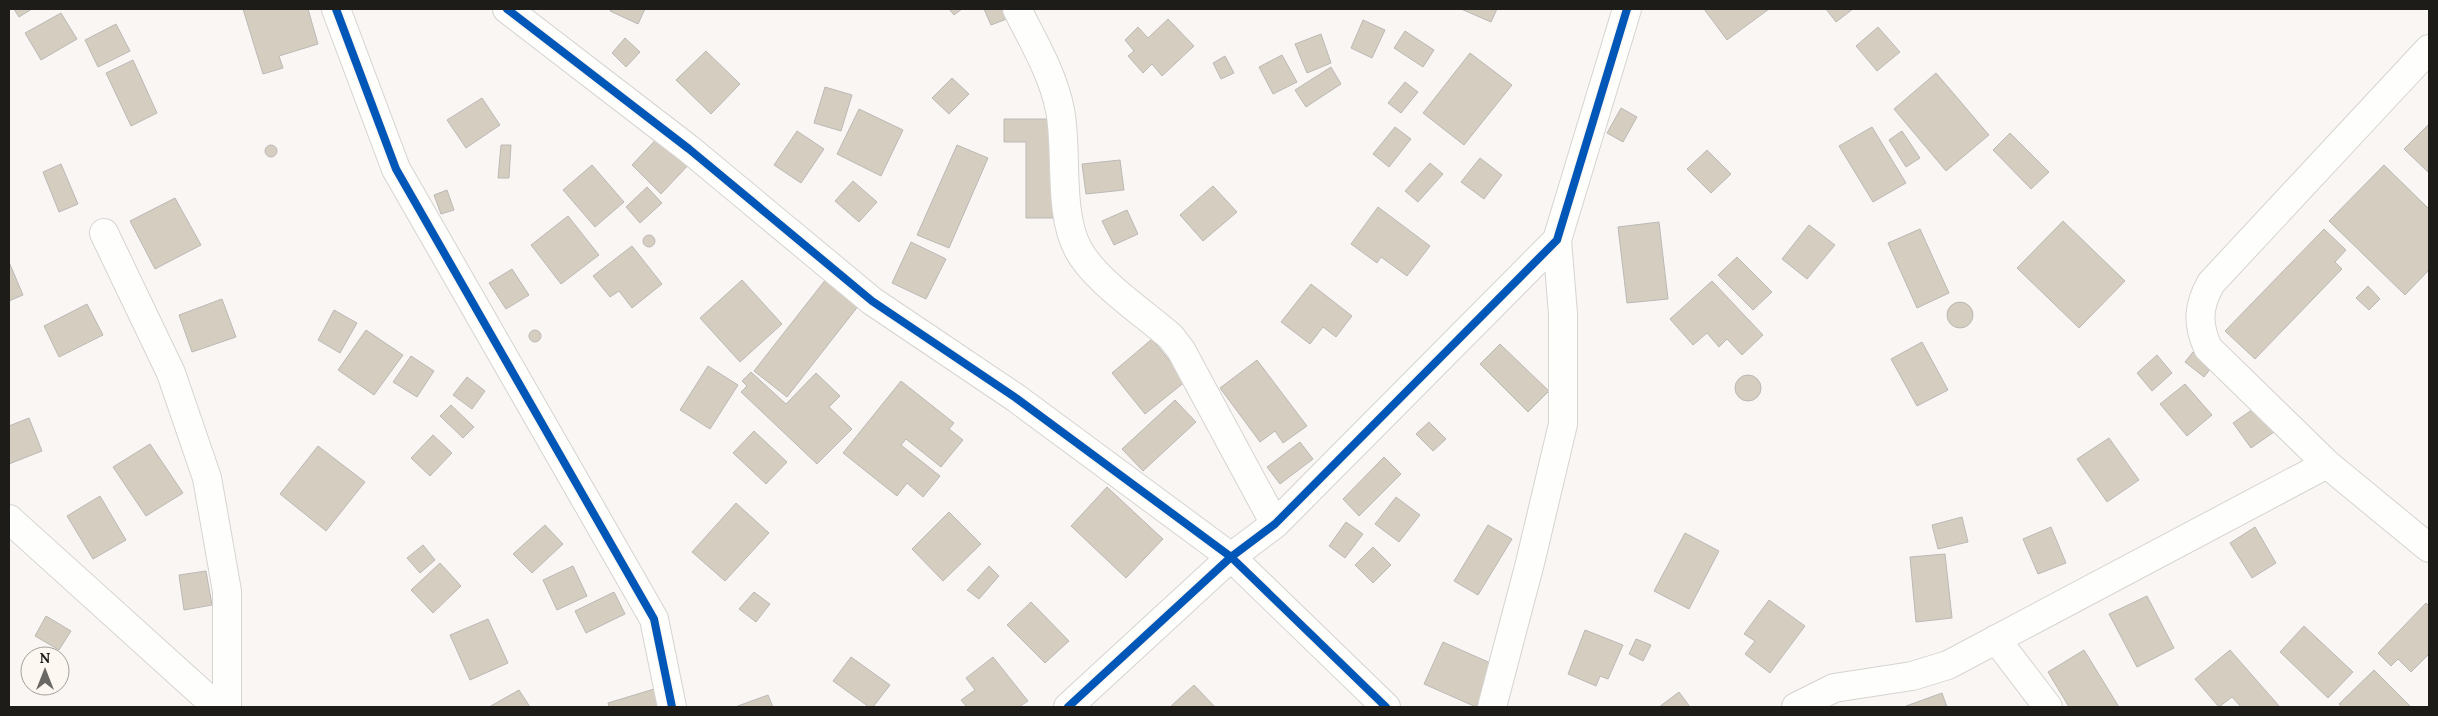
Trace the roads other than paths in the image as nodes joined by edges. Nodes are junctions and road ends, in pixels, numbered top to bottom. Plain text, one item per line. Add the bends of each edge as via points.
1 (336, 9) edge
2 (507, 9) edge
3 (1017, 9) edge
4 (1627, 9) edge
5 (2429, 49) edge
6 (104, 233) dead end
7 (1557, 240) junction
8 (2327, 464) junction
9 (9, 519) edge
10 (1275, 524) junction
11 (2429, 548) edge
12 (1231, 557) junction
13 (1996, 638) junction
14 (216, 707) edge
15 (228, 707) edge
16 (672, 707) edge
17 (1068, 707) edge
18 (1386, 707) edge
19 (1492, 707) edge
20 (1796, 707) edge
21 (2048, 707) edge

1 - 16 street via 396,169 654,619
2 - 12 street via 689,149 872,301 1016,398
3 - 10 street via 1046,68 1060,111 1070,228 1078,249 1094,271 1171,337 1181,350
4 - 7 street
5 - 8 street via 2212,283 2203,298 2199,315 2201,332 2208,348
6 - 15 street via 171,373 207,478 227,591
7 - 10 street
7 - 19 street via 1563,314 1563,424
8 - 11 street
8 - 13 street
9 - 14 street
10 - 12 street
12 - 17 street
12 - 18 street
13 - 20 street via 1930,672 1834,688
13 - 21 street

